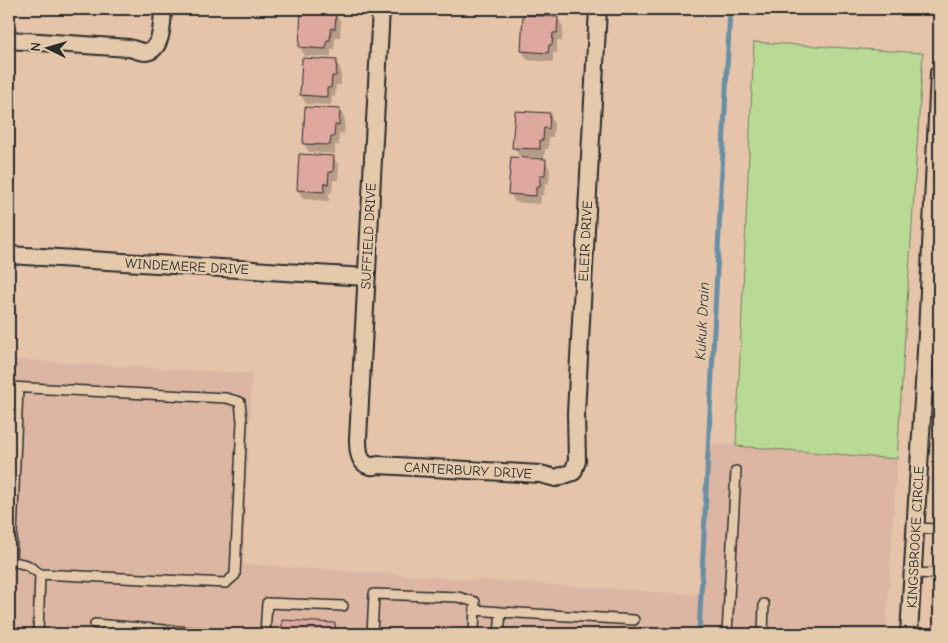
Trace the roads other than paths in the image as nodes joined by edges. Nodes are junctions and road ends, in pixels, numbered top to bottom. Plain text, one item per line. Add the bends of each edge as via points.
1 (162, 9) edge
2 (381, 9) edge
3 (598, 9) edge
4 (9, 40) edge
5 (939, 74) edge
6 (938, 120) edge
7 (9, 255) edge
8 (366, 277) junction
9 (932, 383) edge
10 (14, 387) edge
11 (363, 462) joint
12 (736, 471) dead end
13 (573, 472) joint
14 (916, 528) junction
15 (939, 529) edge
16 (10, 561) edge
17 (913, 573) junction
18 (40, 574) junction
19 (939, 574) edge
20 (764, 604) dead end
21 (343, 606) dead end
22 (475, 610) junction
23 (501, 612) junction
24 (634, 620) dead end
25 (95, 624) dead end
26 (38, 634) edge
27 (212, 634) edge
28 (264, 634) edge
29 (372, 634) edge
30 (474, 634) edge
31 (499, 634) edge
32 (727, 634) edge
33 (763, 634) edge
34 (910, 634) edge

1 - 4 street via 160,38 154,48 146,52 129,48
2 - 8 street, SUFFIELD DRIVE
3 - 13 street, ELEIR DRIVE via 576,412 577,461
5 - 6 street, KINGSBROOKE CIRCLE
6 - 9 street, KINGSBROOKE CIRCLE via 930,334
7 - 8 street, WINDEMERE DRIVE
8 - 11 street, SUFFIELD DRIVE via 358,439
9 - 14 street, KINGSBROOKE CIRCLE
10 - 16 lane
10 - 18 lane via 226,398 240,402 242,420 235,575 226,584
11 - 13 street, CANTERBURY DRIVE via 370,466 512,472 556,478
12 - 32 lane
14 - 15 lane
14 - 17 street, KINGSBROOKE CIRCLE
16 - 18 lane via 27,565
17 - 19 lane
17 - 34 street, KINGSBROOKE CIRCLE
18 - 26 lane
20 - 33 lane
21 - 28 lane via 266,603
22 - 23 lane
22 - 29 lane via 475,602 458,597 374,594
22 - 30 lane
23 - 24 lane
23 - 31 lane
25 - 27 lane

